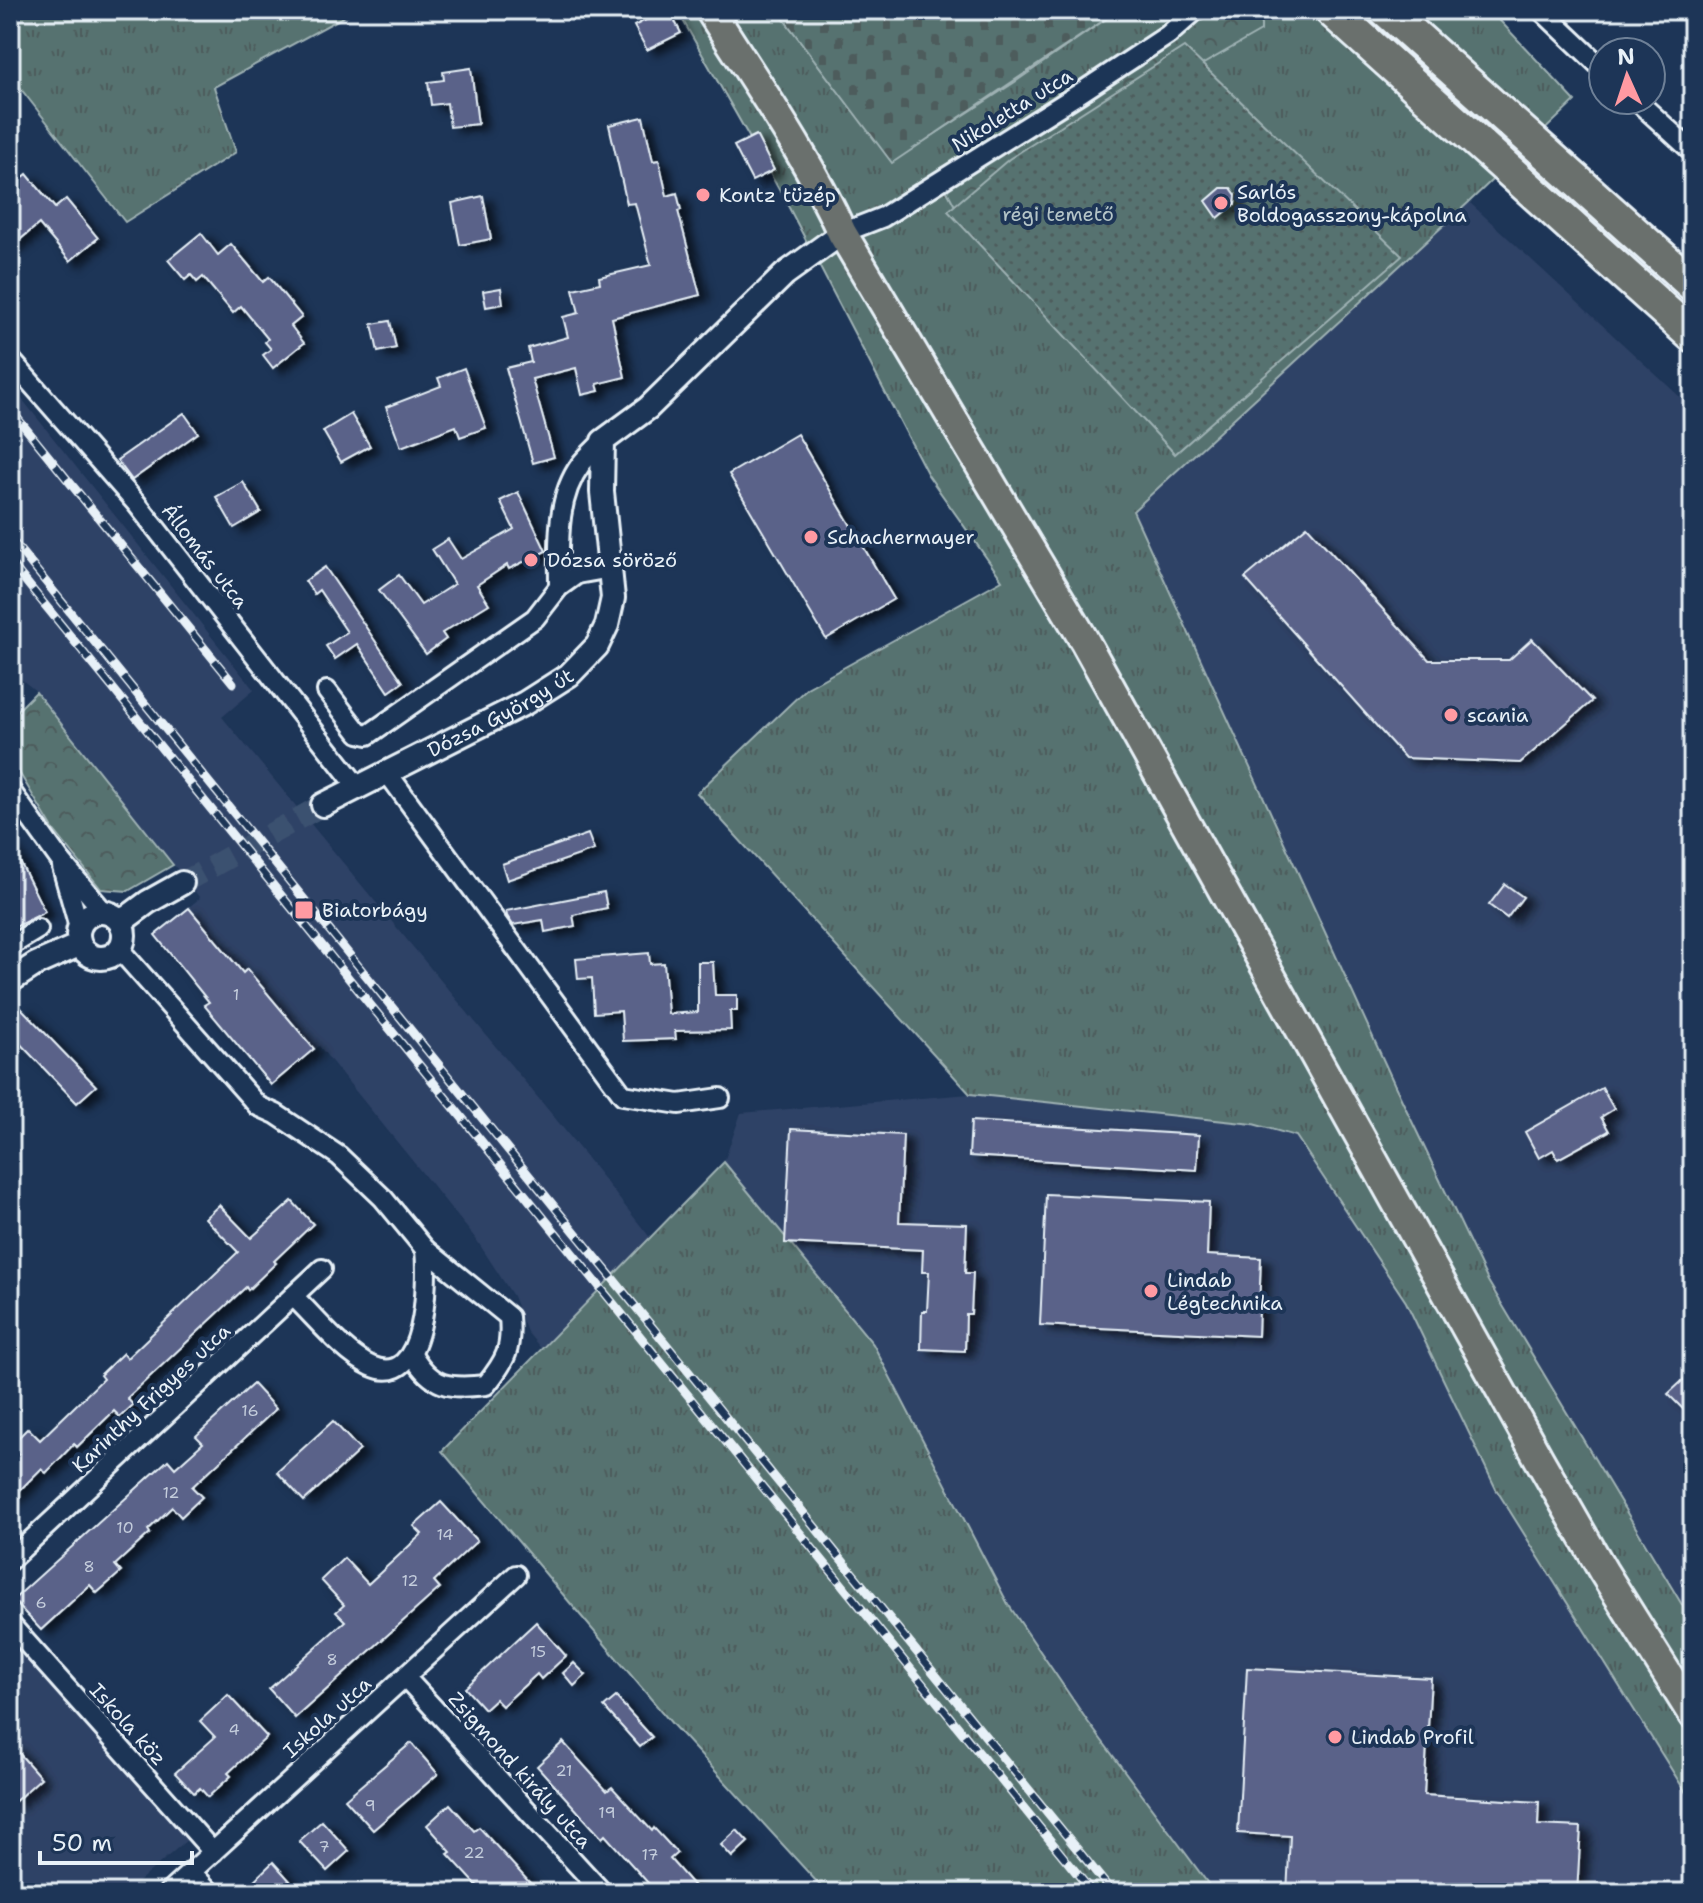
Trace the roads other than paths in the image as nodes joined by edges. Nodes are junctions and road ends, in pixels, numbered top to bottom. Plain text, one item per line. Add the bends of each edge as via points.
1 (710, 10) edge
2 (1196, 10) edge
3 (1331, 10) edge
4 (1386, 10) edge
5 (1541, 10) edge
6 (1587, 54) edge
7 (1654, 116) edge
8 (1693, 152) edge
9 (842, 233) junction
10 (1693, 285) edge
11 (1693, 336) edge
12 (10, 359) edge
13 (603, 441) junction
14 (611, 568) junction
15 (559, 587) junction
16 (327, 691) dead end
17 (386, 771) junction
18 (357, 786) junction
19 (10, 790) edge
20 (323, 805) tunnel mouth
21 (60, 860) junction
22 (182, 883) tunnel mouth
23 (112, 917) junction
24 (38, 929) dead end
25 (79, 936) junction
26 (10, 946) edge
27 (120, 950) junction
28 (10, 981) edge
29 (720, 1098) dead end
30 (425, 1249) junction
31 (322, 1269) dead end
32 (293, 1296) junction
33 (412, 1354) junction
34 (10, 1560) edge
35 (516, 1575) dead end
36 (10, 1624) edge
37 (405, 1677) junction
38 (1693, 1715) edge
39 (213, 1852) junction
40 (191, 1872) junction
41 (168, 1893) edge
42 (211, 1893) edge
43 (603, 1893) edge

1 - 9 main road via 799,152
2 - 9 street, Nikoletta utca via 1168,35 1080,93 883,217
3 - 11 highway
4 - 10 highway
5 - 6 street
7 - 8 street
9 - 13 street via 785,274 648,408
9 - 38 main road via 1084,640 1524,1432
12 - 18 street, Állomás utca via 137,504
13 - 14 street, Dózsa György út via 602,492
13 - 15 street via 581,464 566,493 559,531
14 - 15 street via 577,574
14 - 17 street, Dózsa György út via 613,598 607,625 597,646 569,675 525,703
15 - 16 street via 535,618 368,735 359,733
17 - 18 street, Dózsa György út
17 - 29 street via 623,1095 679,1104
18 - 20 street, Dózsa György út
19 - 21 street
21 - 23 street
21 - 25 street
22 - 23 street
23 - 25 street via 87,916
23 - 27 street via 124,941
24 - 26 street
25 - 27 street via 87,954 98,959
25 - 28 street
27 - 30 street via 258,1106 339,1156
30 - 33 street via 422,1315
30 - 33 street via 509,1317 511,1341 486,1385 448,1387 423,1373
31 - 32 street, Karinthy Frigyes utca
32 - 33 street via 372,1367 394,1368
32 - 34 street, Karinthy Frigyes utca
35 - 37 street, Iskola utca
36 - 39 street, Iskola köz
37 - 39 street, Iskola utca
37 - 43 street, Zsigmond király utca
39 - 40 street, Iskola utca
40 - 41 street, Iskola utca
40 - 42 street

